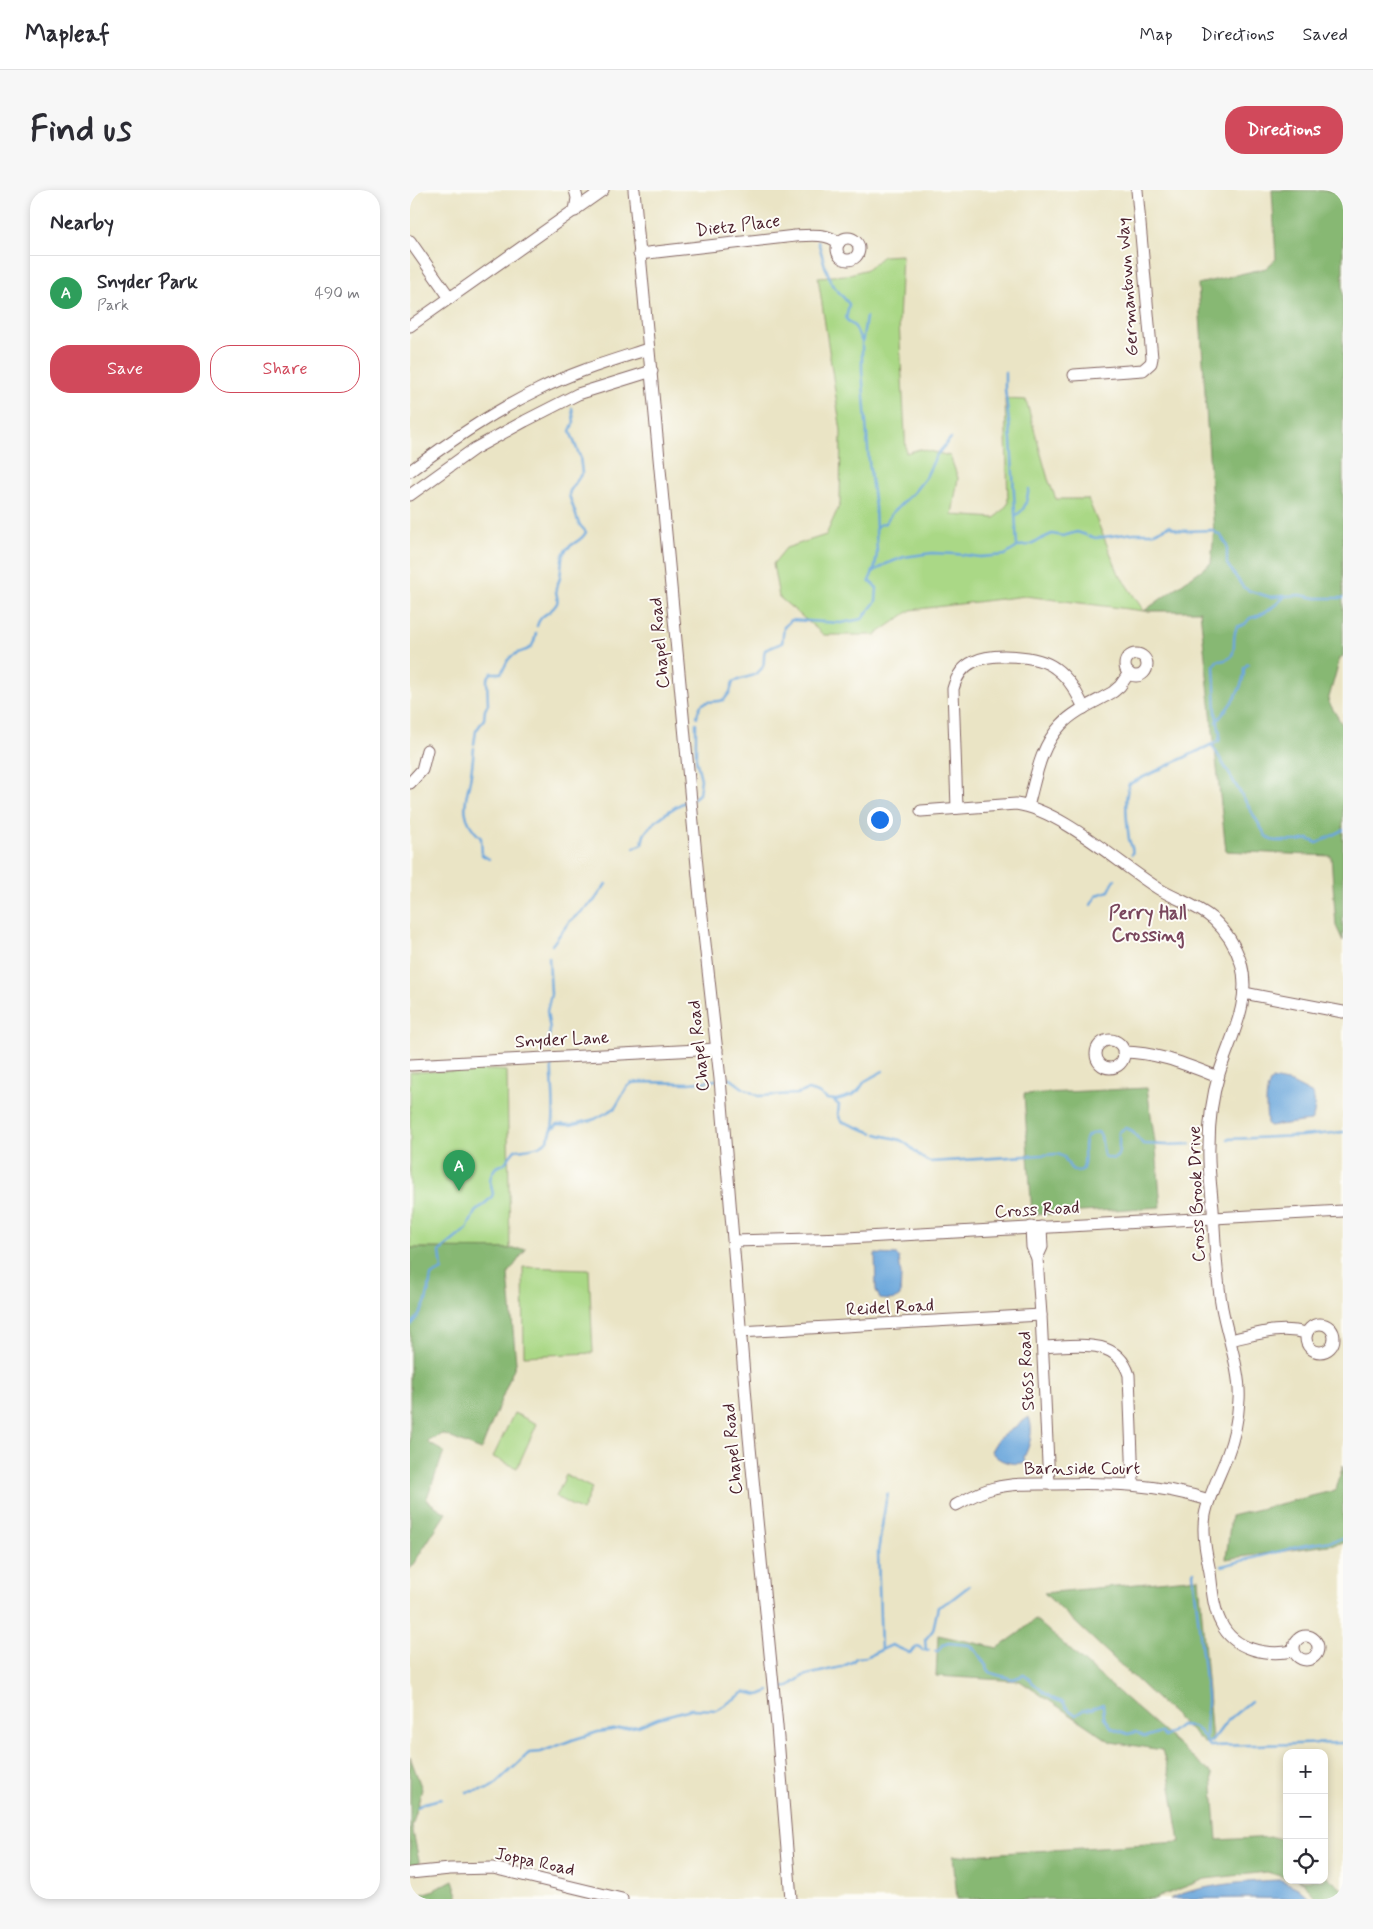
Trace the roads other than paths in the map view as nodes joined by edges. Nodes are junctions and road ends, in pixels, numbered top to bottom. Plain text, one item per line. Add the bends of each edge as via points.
1 (575, 190) edge
2 (603, 190) edge
3 (634, 190) edge
4 (1137, 190) edge
5 (575, 211) junction
6 (410, 240) edge
7 (839, 243) dead end
8 (639, 254) junction
9 (450, 298) junction
10 (410, 326) edge
11 (648, 349) junction
12 (652, 371) junction
13 (1074, 375) dead end
14 (410, 472) edge
15 (410, 496) edge
16 (1128, 673) dead end
17 (1084, 708) junction
18 (427, 750) dead end
19 (410, 783) edge
20 (1028, 806) junction
21 (957, 808) junction
22 (921, 811) dead end
23 (1244, 993) junction
24 (1343, 1012) edge
25 (717, 1049) junction
26 (1123, 1052) dead end
27 (410, 1065) edge
28 (1218, 1077) junction
29 (1343, 1211) edge
30 (1213, 1218) junction
31 (1036, 1227) junction
32 (734, 1241) junction
33 (1042, 1315) junction
34 (740, 1332) junction
35 (1307, 1333) dead end
36 (1230, 1340) junction
37 (1043, 1347) junction
38 (1049, 1484) junction
39 (1133, 1484) junction
40 (1209, 1500) junction
41 (956, 1505) dead end
42 (1293, 1651) dead end
43 (410, 1873) edge
44 (622, 1899) edge
45 (791, 1899) edge

1 - 5 street
2 - 5 street
3 - 8 street, Chapel Road
4 - 13 street, Germantown Way via 1151,363 1143,370
5 - 9 street
6 - 9 street
7 - 8 street, Dietz Place via 833,238 817,235 795,236
8 - 11 street, Chapel Road
9 - 10 street
11 - 12 street, Chapel Road
11 - 14 street via 538,389 480,421
12 - 15 street via 578,394 525,420 474,450
12 - 25 street, Chapel Road
16 - 17 street via 1113,692
17 - 20 street via 1062,724 1049,741 1041,756
17 - 21 street via 1068,680 1044,662 1006,657 982,658 972,662 958,676 953,689
18 - 19 street via 422,770
20 - 21 street, Cross Brook Drive via 1004,804
20 - 23 street, Cross Brook Drive via 1064,823 1156,887 1198,908 1214,920 1231,940 1240,960
21 - 22 street, Cross Brook Drive
23 - 24 street
23 - 28 street, Cross Brook Drive via 1241,1012
25 - 27 street, Snyder Lane
25 - 32 street, Chapel Road
26 - 28 street via 1163,1057
28 - 30 street, Cross Brook Drive via 1208,1150
29 - 30 street, Cross Road
30 - 31 street, Cross Road
30 - 36 street, Cross Brook Drive via 1216,1270
31 - 32 street, Cross Road
31 - 33 street, Stoss Road via 1032,1247 1037,1258
32 - 34 street, Chapel Road
33 - 34 street, Reidel Road
33 - 37 street, Stoss Road
34 - 45 street, Chapel Road
35 - 36 street via 1291,1329 1273,1330
36 - 40 street, Cross Brook Drive via 1240,1396 1237,1420 1234,1438
37 - 38 street, Stoss Road
37 - 39 street via 1103,1347 1126,1366
38 - 39 street, Barnside Court
38 - 41 street, Barnside Court via 995,1487
39 - 40 street, Barnside Court
40 - 42 street, Cross Brook Drive via 1204,1531 1217,1612 1222,1624 1232,1637 1251,1649 1273,1653
43 - 44 street, Joppa Road via 493,1868

